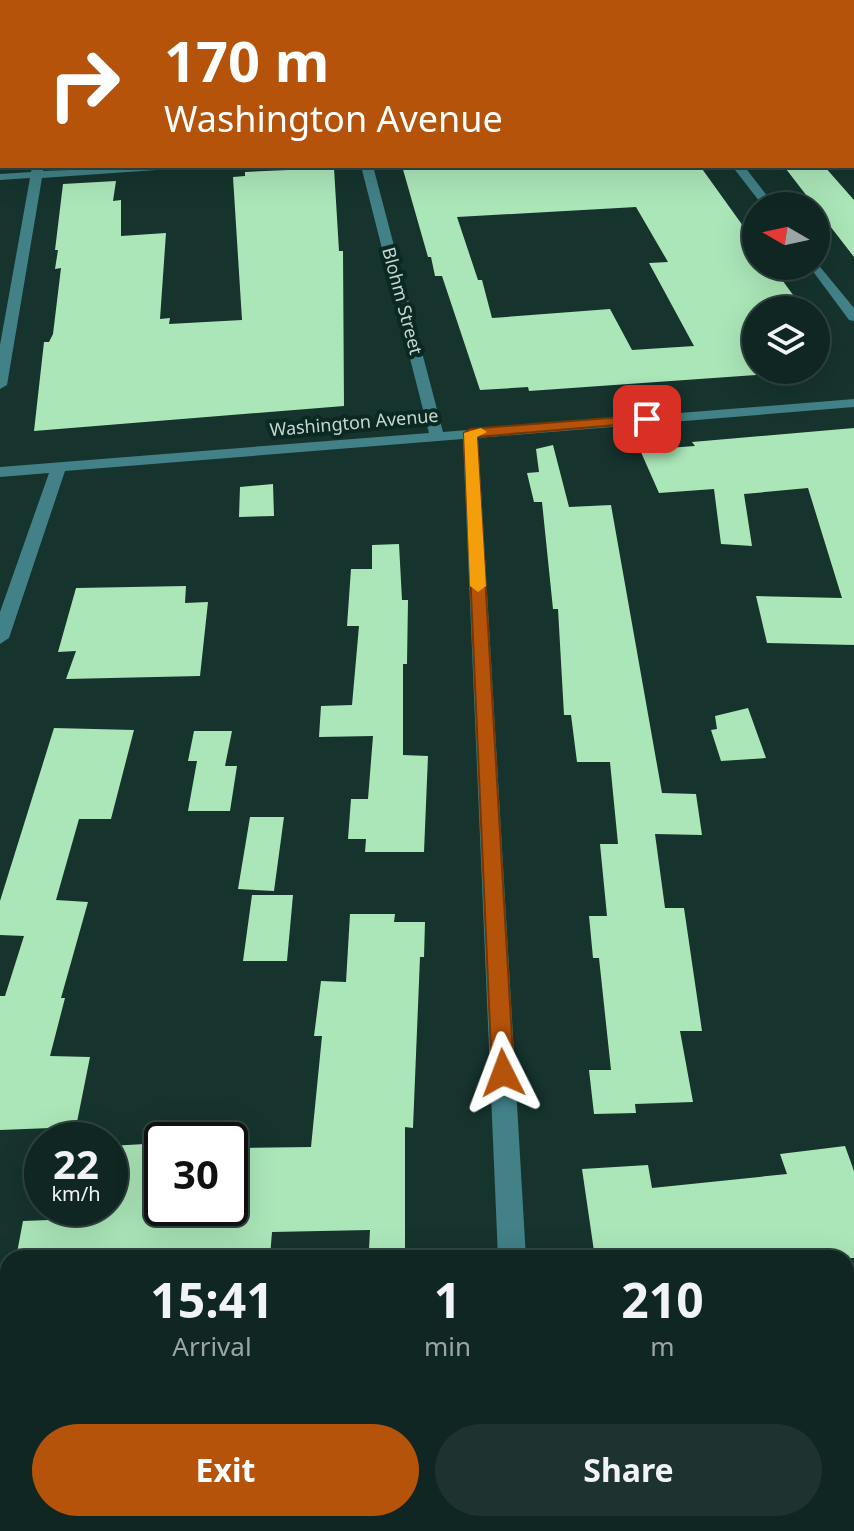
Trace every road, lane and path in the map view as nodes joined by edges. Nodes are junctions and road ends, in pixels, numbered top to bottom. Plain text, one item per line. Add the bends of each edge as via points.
1 (104, 168) edge
2 (368, 168) edge
3 (740, 168) edge
4 (37, 170) edge
5 (0, 177) edge
6 (758, 192) edge
7 (826, 280) edge
8 (854, 317) edge
9 (0, 385) edge
10 (854, 403) edge
11 (470, 433) junction
12 (437, 436) junction
13 (58, 468) junction
14 (0, 472) edge
15 (0, 638) edge
16 (512, 1250) edge

1 - 4 street
2 - 12 street, Blohm Street
3 - 6 street
4 - 5 street
4 - 9 street
7 - 8 street
10 - 11 street, Washington Avenue
11 - 12 street, Washington Avenue
11 - 16 street
12 - 13 street, Washington Avenue
13 - 14 street, Washington Avenue
13 - 15 street

